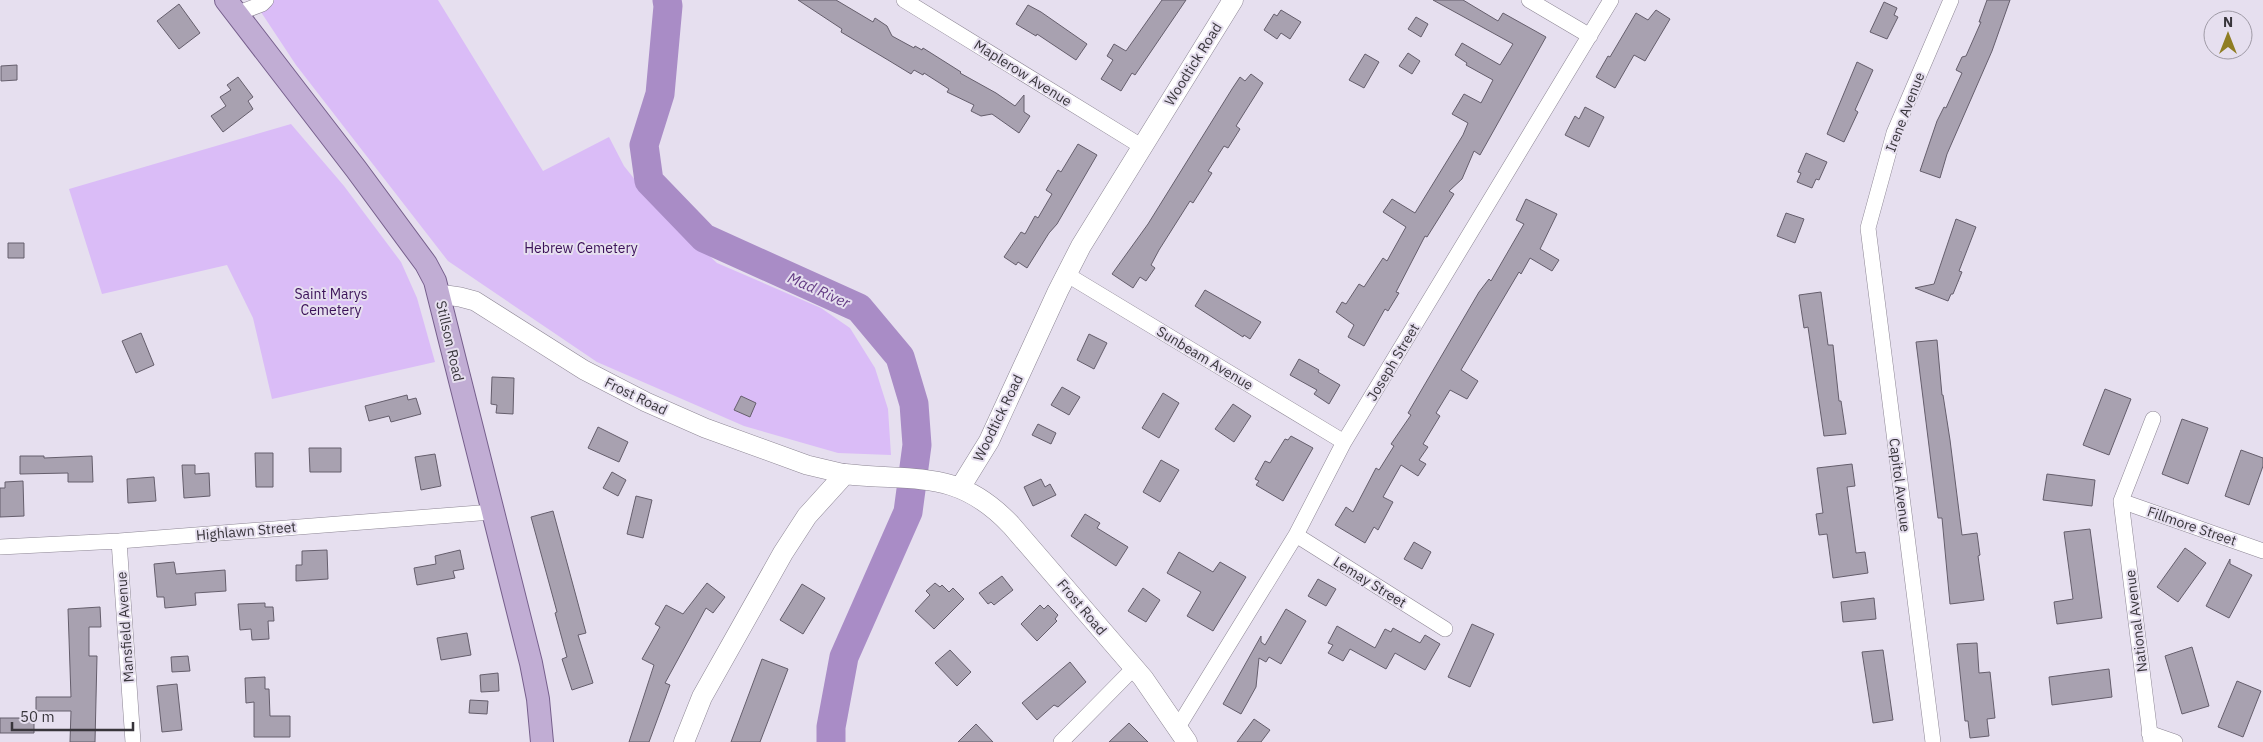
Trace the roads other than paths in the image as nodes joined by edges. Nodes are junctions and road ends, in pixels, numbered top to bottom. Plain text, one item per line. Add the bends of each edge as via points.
1 (266, 0) edge
2 (904, 0) edge
3 (1233, 0) edge
4 (1529, 0) edge
5 (1611, 0) edge
6 (1951, 0) edge
7 (235, 5) edge
8 (1590, 36) junction
9 (1141, 146) junction
10 (1868, 228) joint
11 (1066, 274) junction
12 (439, 294) junction
13 (2153, 420) dead end
14 (1344, 442) junction
15 (845, 474) junction
16 (960, 488) junction
17 (2121, 500) junction
18 (492, 512) junction
19 (1296, 535) junction
20 (119, 541) junction
21 (0, 547) edge
22 (2263, 551) edge
23 (1445, 629) dead end
24 (1134, 668) junction
25 (1182, 734) edge
26 (2150, 737) edge
27 (133, 742) edge
28 (542, 742) edge
29 (684, 742) edge
30 (1061, 742) edge
31 (1933, 742) edge
32 (2174, 742) edge

1 - 7 street via 262,4
2 - 9 street, Maplerow Avenue
3 - 9 main road, Woodtick Road
4 - 8 street
5 - 8 street, Joseph Street
6 - 10 street, Irene Avenue via 1894,133
7 - 12 main road, Stillson Road via 426,264
8 - 14 street, Joseph Street
9 - 11 main road, Woodtick Road
10 - 31 street, Capitol Avenue
11 - 14 street, Sunbeam Avenue
11 - 16 main road, Woodtick Road via 989,441
12 - 15 street, Frost Road via 475,301 584,370 666,411 807,465
12 - 18 main road, Stillson Road
13 - 17 street
14 - 19 street, Joseph Street
15 - 16 main road via 931,480
15 - 29 main road via 808,516 783,553 702,697
16 - 24 main road, Frost Road via 996,509
17 - 22 street, Fillmore Street
17 - 26 street, National Avenue
18 - 20 street, Highlawn Street
18 - 28 main road, Stillson Road via 533,672
19 - 23 street, Lemay Street
19 - 25 street, Joseph Street
20 - 21 street, Highlawn Street
20 - 27 street, Mansfield Avenue
24 - 25 main road, Frost Road
24 - 30 street
26 - 32 street

